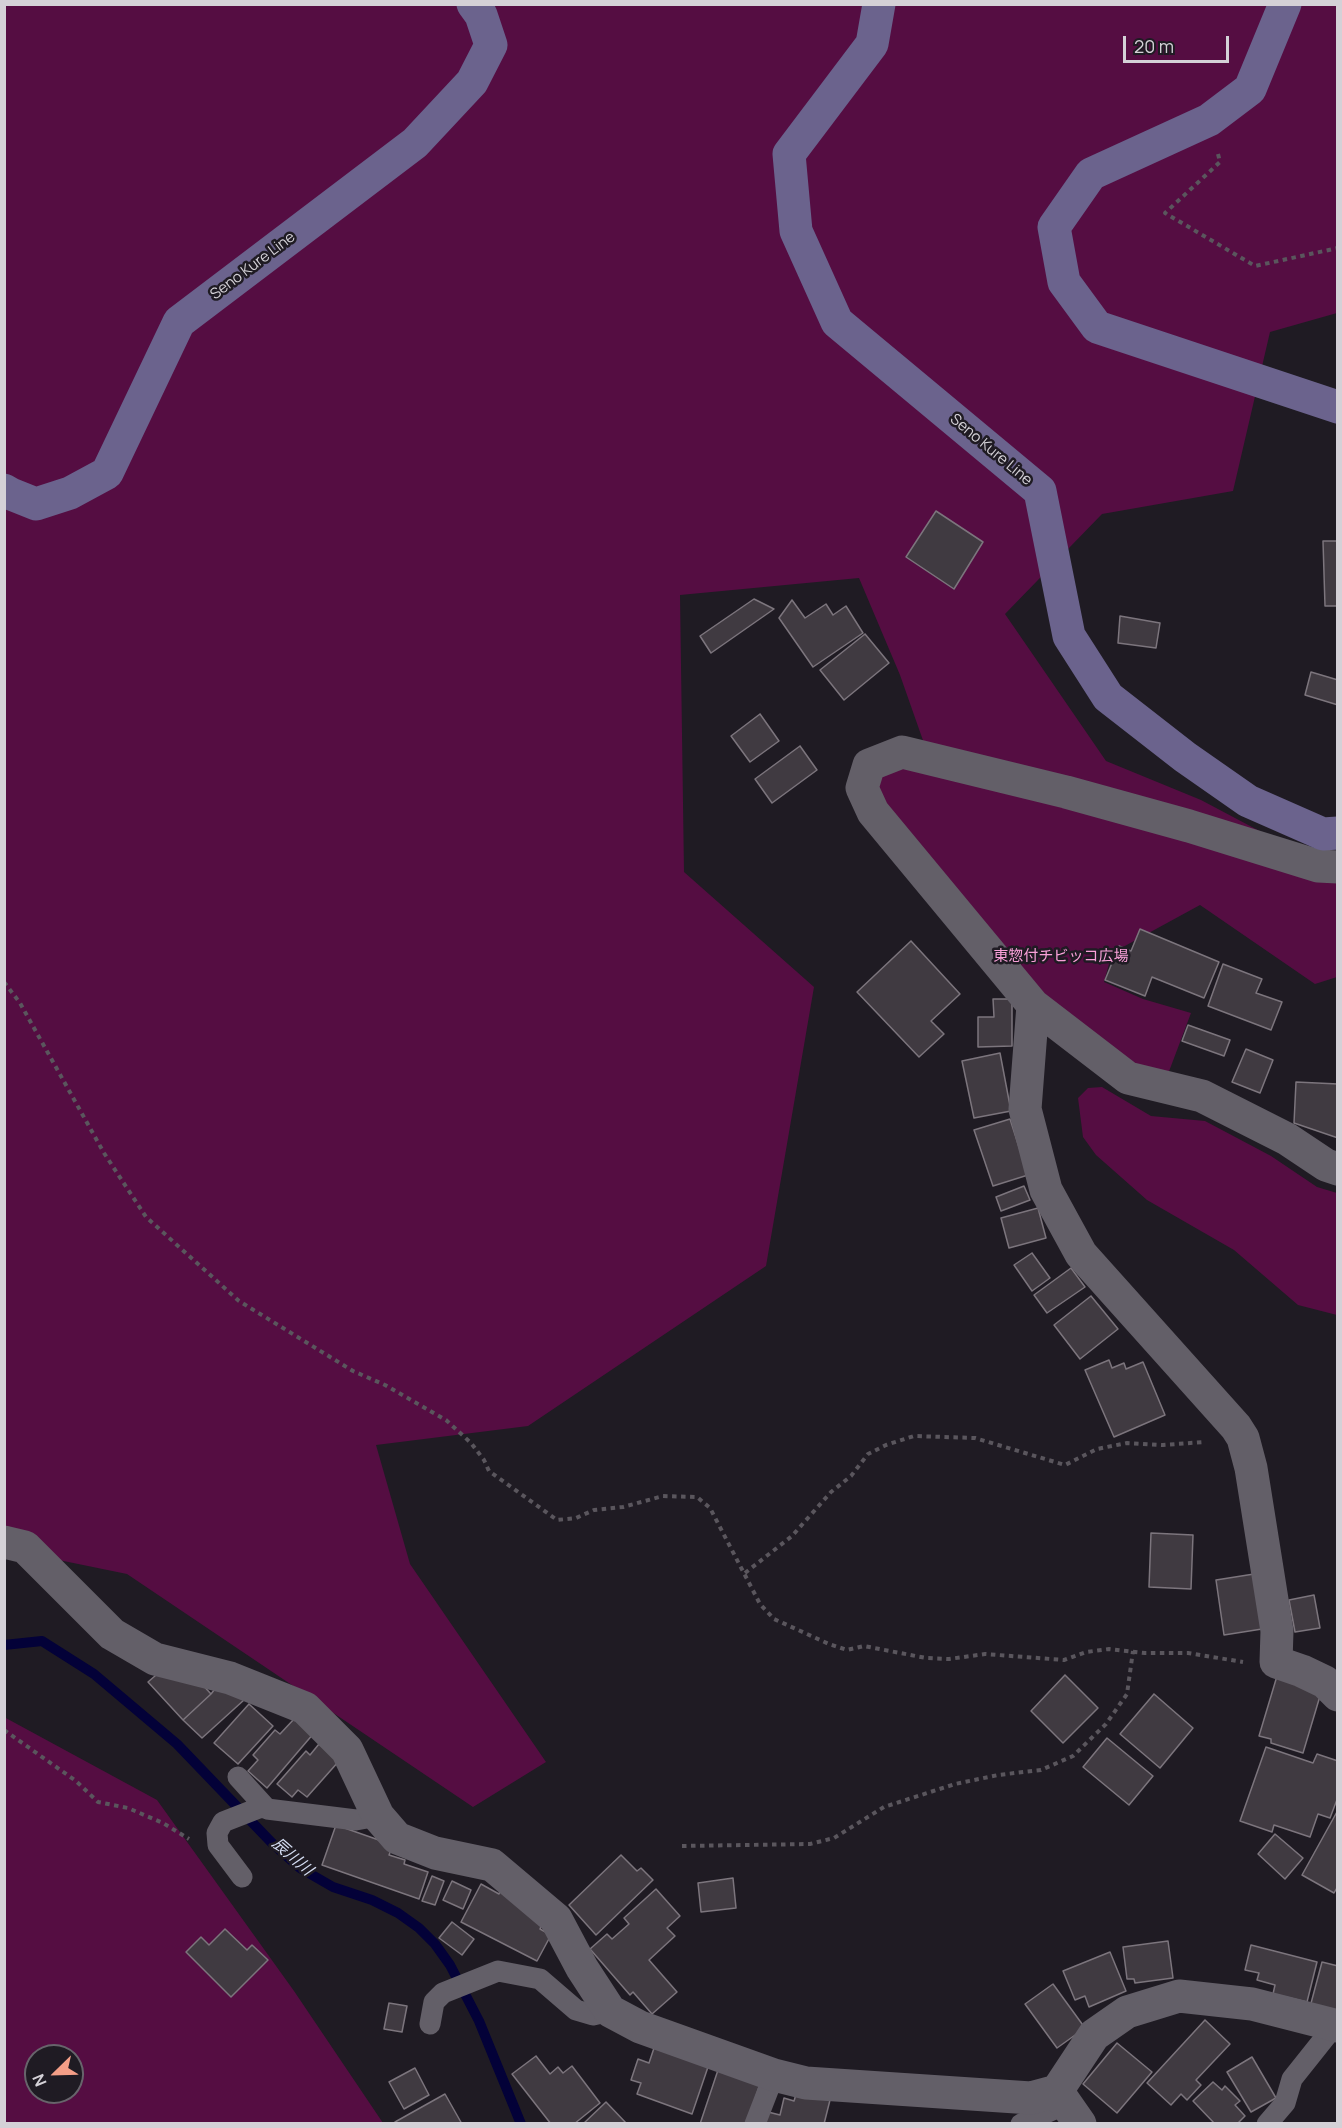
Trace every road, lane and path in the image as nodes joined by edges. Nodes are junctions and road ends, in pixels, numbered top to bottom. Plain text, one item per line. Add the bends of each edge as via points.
1 (473, 4) edge
2 (879, 4) edge
3 (1286, 4) edge
4 (1209, 120) junction
5 (1338, 248) edge
6 (1338, 407) edge
7 (4, 490) edge
8 (1338, 833) edge
9 (1338, 867) edge
10 (4, 982) edge
11 (1034, 1005) junction
12 (1338, 1169) edge
13 (1243, 1438) junction
14 (4, 1542) edge
15 (745, 1573) junction
16 (1133, 1651) junction
17 (1276, 1662) junction
18 (1338, 1695) edge
19 (4, 1730) edge
20 (238, 1777) dead end
21 (264, 1806) junction
22 (378, 1816) junction
23 (218, 1845) junction
24 (682, 1846) dead end
25 (242, 1877) dead end
26 (610, 2011) junction
27 (430, 2024) dead end
28 (1336, 2026) edge
29 (774, 2075) junction
30 (1067, 2106) edge
31 (755, 2124) edge
32 (1021, 2124) edge
33 (1268, 2124) edge

1 - 7 main road, Seno Kure Line via 481,15 490,45 472,82 415,142 179,322 107,473 70,493 36,504
2 - 8 main road, Seno Kure Line via 872,44 789,154 796,231 837,322 1040,491 1069,636 1108,697 1248,801 1323,834
3 - 4 main road via 1250,89
4 - 5 path via 1220,162 1165,213 1255,266
4 - 6 main road via 1091,174 1054,227 1064,282 1097,327
9 - 11 street via 1318,866 1077,795 902,752 869,765 862,788 873,812
10 - 15 path via 146,1217 239,1301 353,1371 446,1419 471,1443 489,1471 556,1520 663,1496 697,1497 711,1508
11 - 12 street via 1128,1078 1202,1096
11 - 13 street via 1025,1109 1046,1190 1081,1254
13 - 15 path via 1163,1445 1127,1443 1097,1449 1065,1465 975,1438 914,1436 868,1454 792,1536
13 - 17 street via 1277,1631
14 - 22 street via 25,1547 112,1634 155,1659 230,1678 305,1708 347,1750
15 - 16 path via 760,1604 774,1619 847,1650 864,1646 926,1658 985,1654 1064,1660 1108,1649
16 - 17 path via 1188,1653 1255,1664
16 - 24 path via 1128,1694 1106,1724 1072,1756 1041,1770 955,1784 884,1807 834,1838 810,1844
17 - 18 street via 1325,1682
19 - 23 path via 76,1781 98,1802 128,1808 201,1846
20 - 21 lane
21 - 22 lane via 356,1820
21 - 23 lane via 223,1822 217,1833
22 - 26 street via 397,1838 435,1853 492,1865 502,1873 556,1919
23 - 25 lane
26 - 27 lane via 593,2015 576,2010 540,1979 498,1971 443,1993 434,2002
26 - 29 street via 639,2027
28 - 30 street via 1252,2004 1179,1996 1127,2012 1094,2035
28 - 33 lane via 1293,2079 1285,2103
29 - 30 street via 806,2083 1030,2098
29 - 31 lane
30 - 32 lane

